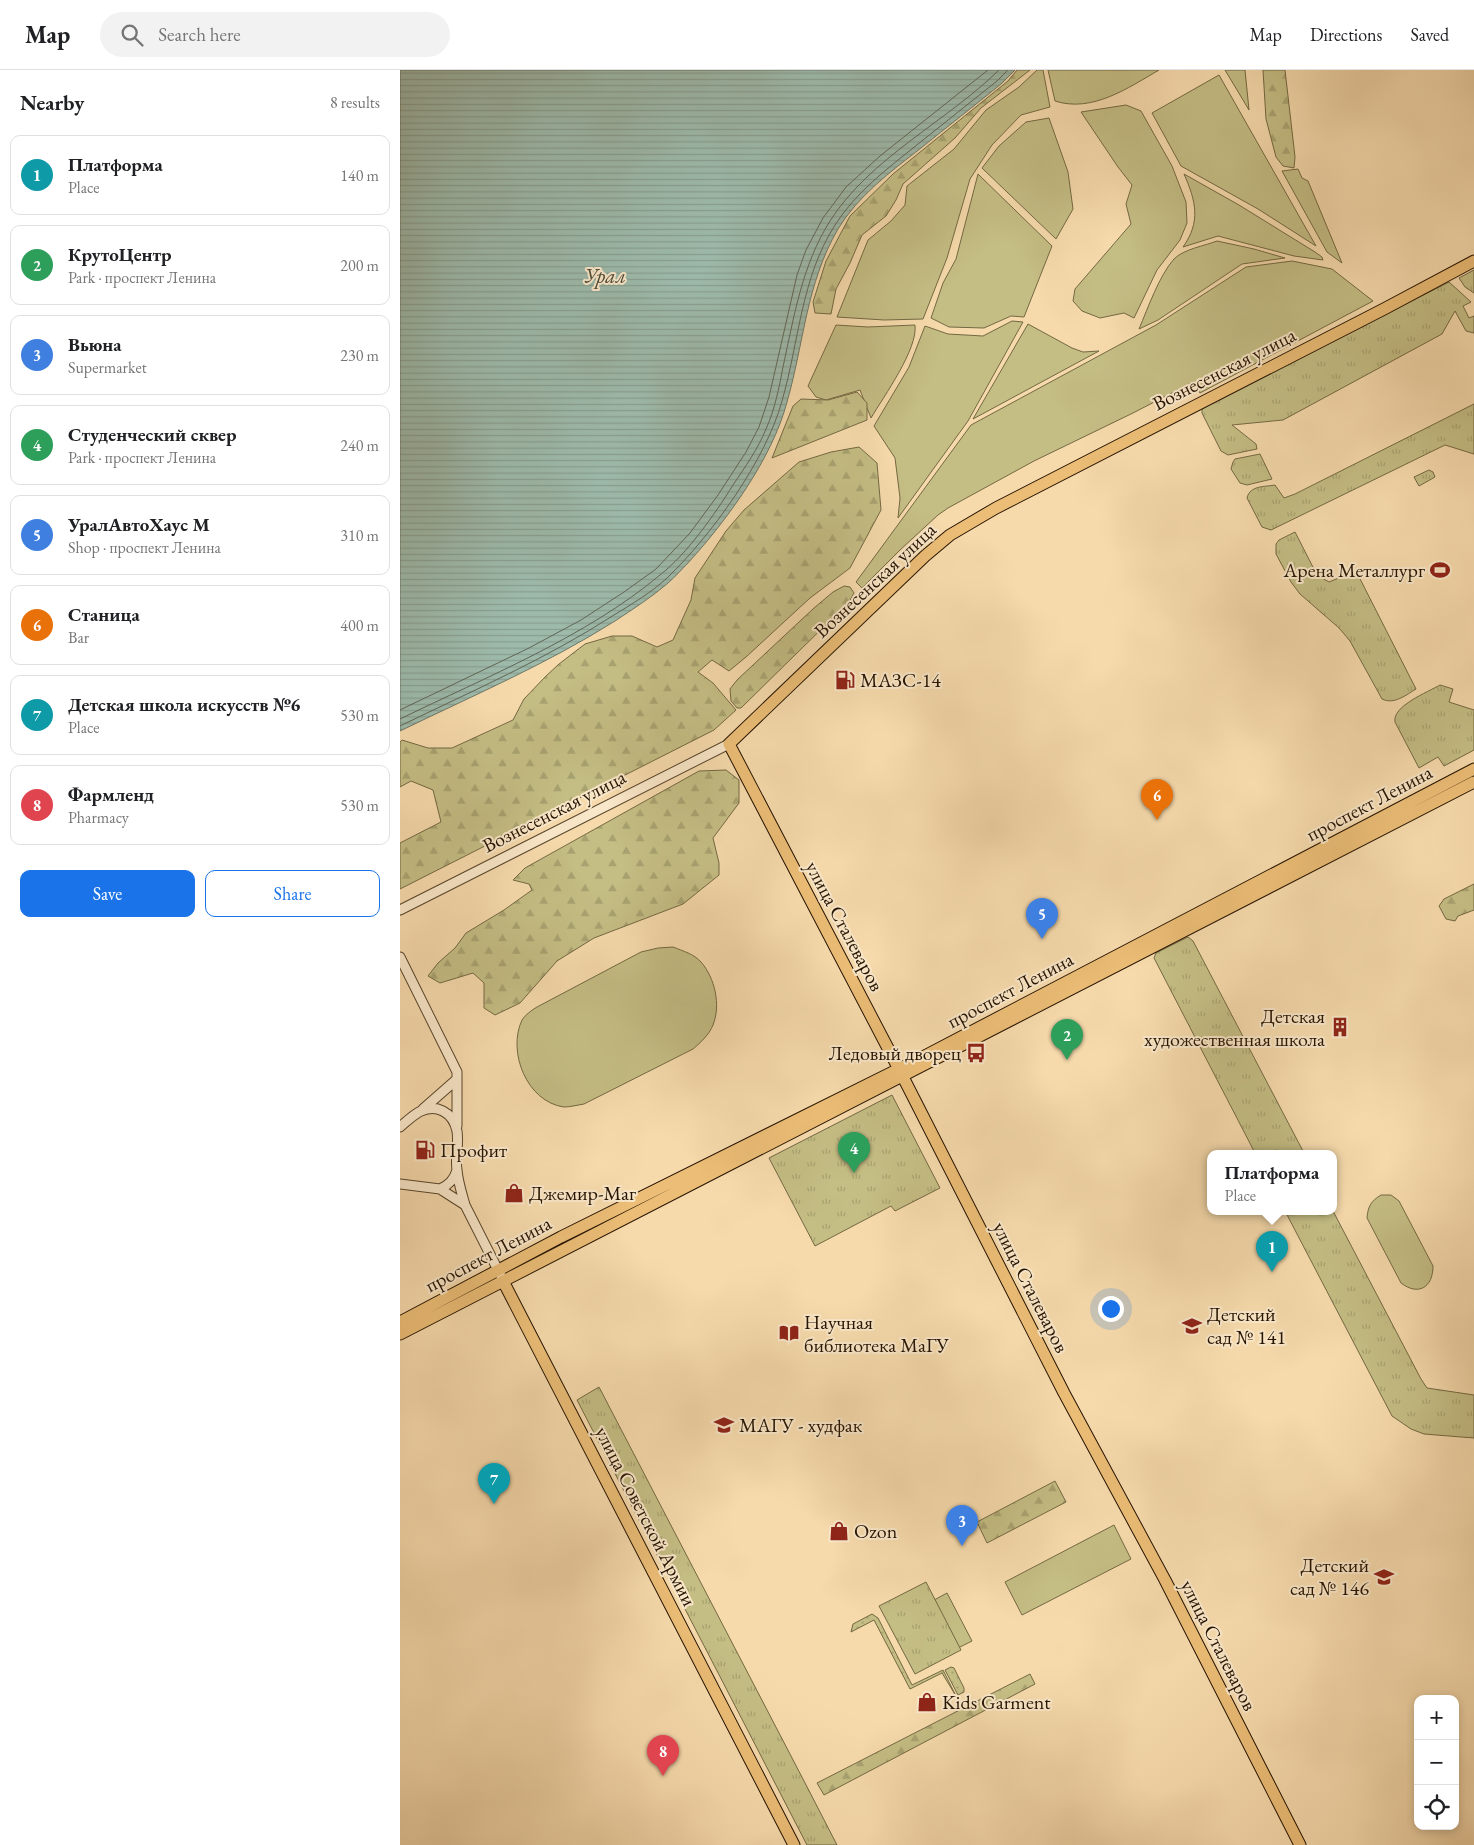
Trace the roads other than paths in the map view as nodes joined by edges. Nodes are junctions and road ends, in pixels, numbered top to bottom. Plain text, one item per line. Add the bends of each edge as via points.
1 (1474, 261) edge
2 (729, 744) junction
3 (1474, 769) edge
4 (1474, 782) edge
5 (400, 910) edge
6 (400, 957) edge
7 (901, 1073) junction
8 (457, 1076) junction
9 (420, 1112) junction
10 (400, 1127) edge
11 (457, 1131) junction
12 (456, 1170) junction
13 (400, 1184) edge
14 (440, 1190) junction
15 (465, 1205) junction
16 (498, 1270) junction
17 (504, 1281) junction
18 (402, 1320) edge
19 (400, 1334) edge
20 (794, 1845) edge
21 (1300, 1845) edge

1 - 2 main road, Вознесенская улица via 996,508 950,535
2 - 5 street, Вознесенская улица
2 - 7 main road, улица Сталеваров
3 - 7 main road, проспект Ленина
4 - 7 main road, проспект Ленина
6 - 8 street
7 - 16 main road, проспект Ленина
7 - 17 main road, проспект Ленина
7 - 21 main road, улица Сталеваров via 1064,1394 1165,1580
8 - 9 street
8 - 11 street, улица Советской Армии
9 - 10 street
9 - 11 street via 438,1108 446,1112
11 - 12 street, улица Советской Армии
12 - 14 street via 454,1179
12 - 15 street, улица Советской Армии
13 - 14 street
14 - 15 street
15 - 16 street, улица Советской Армии
16 - 17 street, улица Советской Армии
16 - 18 main road, проспект Ленина
17 - 19 main road, проспект Ленина
17 - 20 main road, улица Советской Армии

